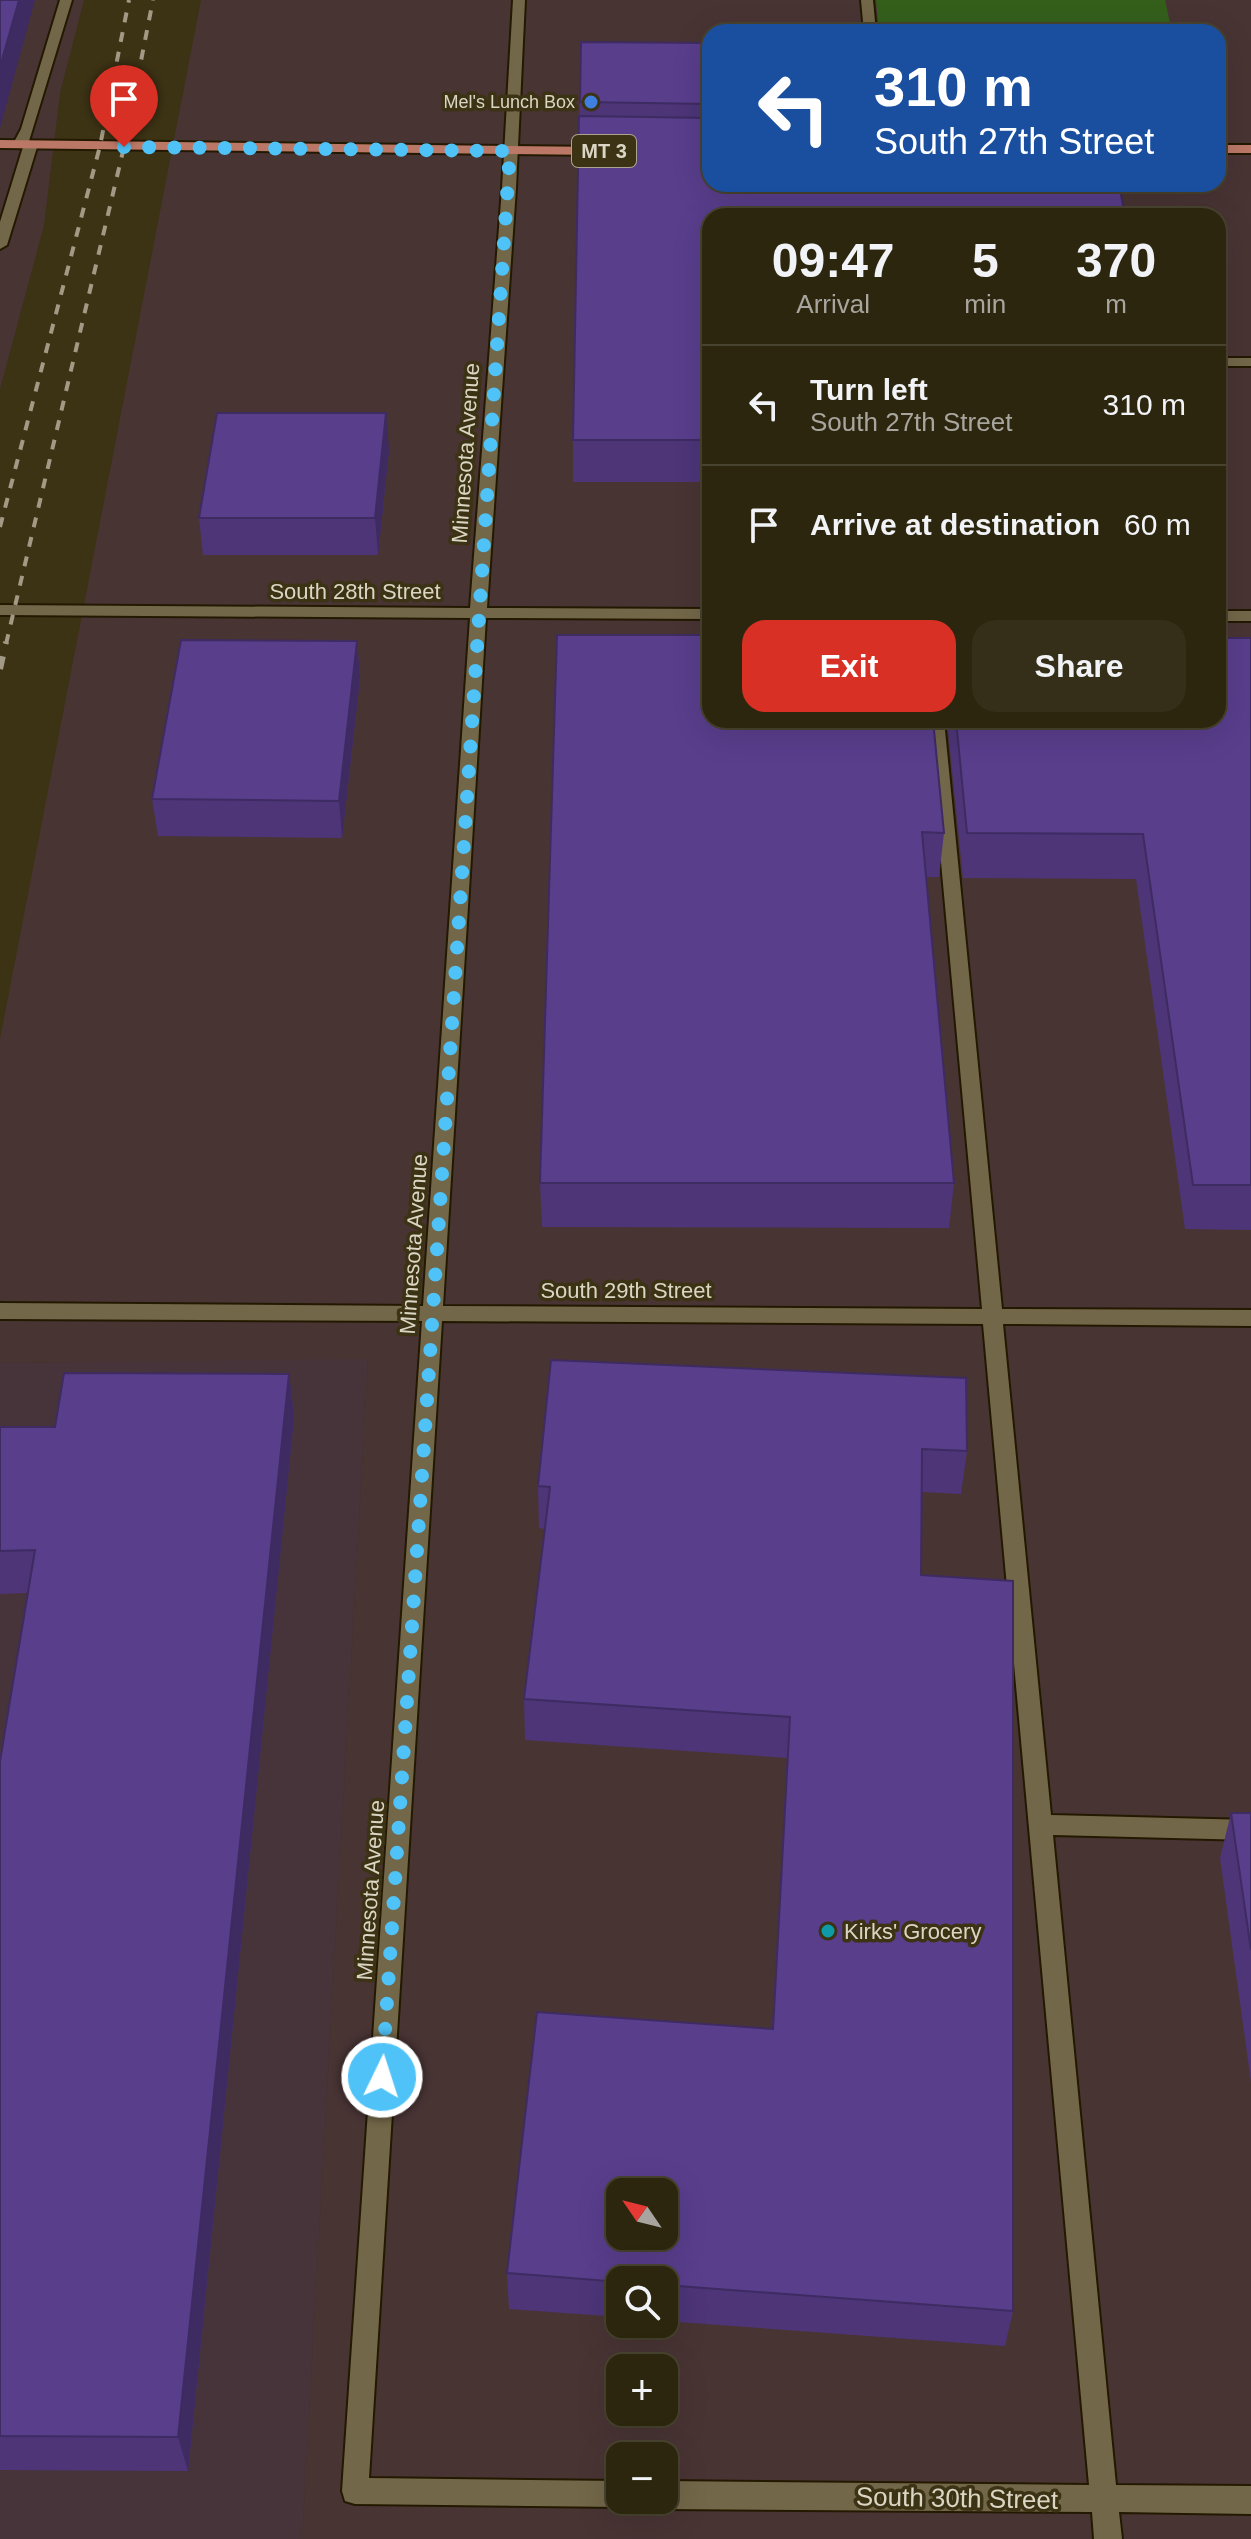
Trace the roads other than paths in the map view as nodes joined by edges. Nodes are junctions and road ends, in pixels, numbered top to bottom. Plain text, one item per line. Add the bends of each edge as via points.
1 (66, 0) edge
2 (519, 0) edge
3 (867, 0) edge
4 (869, 24) edge
5 (0, 144) edge
6 (26, 144) junction
7 (1226, 149) edge
8 (1251, 149) edge
9 (510, 151) junction
10 (620, 151) edge
11 (0, 245) edge
12 (1226, 362) edge
13 (1251, 362) edge
14 (0, 610) edge
15 (479, 613) junction
16 (702, 614) edge
17 (1226, 616) edge
18 (1251, 616) edge
19 (937, 728) edge
20 (0, 1311) edge
21 (432, 1313) junction
22 (992, 1316) junction
23 (1251, 1318) edge
24 (1038, 1825) junction
25 (1251, 1830) edge
26 (606, 2494) edge
27 (678, 2495) edge
28 (1104, 2500) junction
29 (1251, 2500) edge
30 (1108, 2539) edge

1 - 6 street
2 - 9 street, Minnesota Avenue
3 - 4 street
5 - 6 main road, MT 3
6 - 9 main road, MT 3
6 - 11 street
7 - 8 main road
9 - 10 main road, MT 3
9 - 15 street, Minnesota Avenue
12 - 13 street
14 - 15 street, South 28th Street
15 - 16 street, South 28th Street
15 - 21 street, Minnesota Avenue
17 - 18 street
19 - 22 street
20 - 21 street, South 29th Street
21 - 22 street, South 29th Street
21 - 26 street, Minnesota Avenue via 355,2491
22 - 23 street, South 29th Street
22 - 24 street
24 - 25 street
24 - 28 street
27 - 28 street, South 30th Street
28 - 29 street, South 30th Street
28 - 30 street

